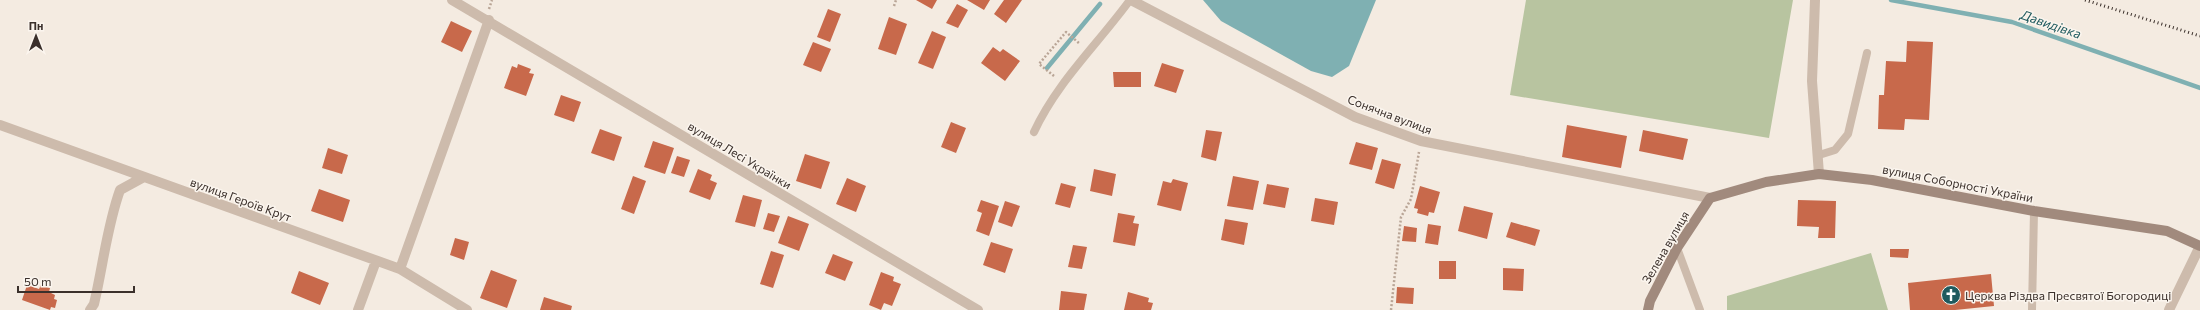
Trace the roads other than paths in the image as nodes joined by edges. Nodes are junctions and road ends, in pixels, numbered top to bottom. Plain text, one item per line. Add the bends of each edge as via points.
1 (452, 0) edge
2 (1130, 0) edge
3 (1814, 0) edge
4 (489, 20) junction
5 (1867, 53) dead end
6 (0, 125) edge
7 (1034, 132) dead end
8 (1819, 155) junction
9 (1819, 174) junction
10 (142, 178) junction
11 (1710, 198) junction
12 (2034, 211) junction
13 (2200, 246) edge
14 (1677, 248) junction
15 (376, 261) junction
16 (400, 269) junction
17 (90, 310) edge
18 (358, 310) edge
19 (467, 310) edge
20 (978, 310) edge
21 (1648, 310) edge
22 (1700, 310) edge
23 (2032, 310) edge
24 (2169, 310) edge

1 - 4 street, вулиця Лесі Українки
2 - 7 lane via 1056,92
2 - 11 street, Сонячна вулиця via 1355,117 1421,141
3 - 8 street via 1812,82
4 - 16 street
4 - 20 street, вулиця Лесі Українки
5 - 8 lane via 1848,134 1835,150
6 - 10 street, вулиця Героїв Крут
8 - 9 street
9 - 11 street, вулиця Соборності України via 1766,182
9 - 12 street, вулиця Соборності України via 1872,180
10 - 15 street, вулиця Героїв Крут
10 - 17 street via 120,190 113,210 94,304
11 - 14 street, Зелена вулиця
12 - 13 street, вулиця Соборності України via 2167,231
12 - 23 lane
13 - 24 street
14 - 21 street, Зелена вулиця via 1650,301
14 - 22 lane
15 - 16 street, вулиця Героїв Крут
15 - 18 street
16 - 19 street, вулиця Героїв Крут

